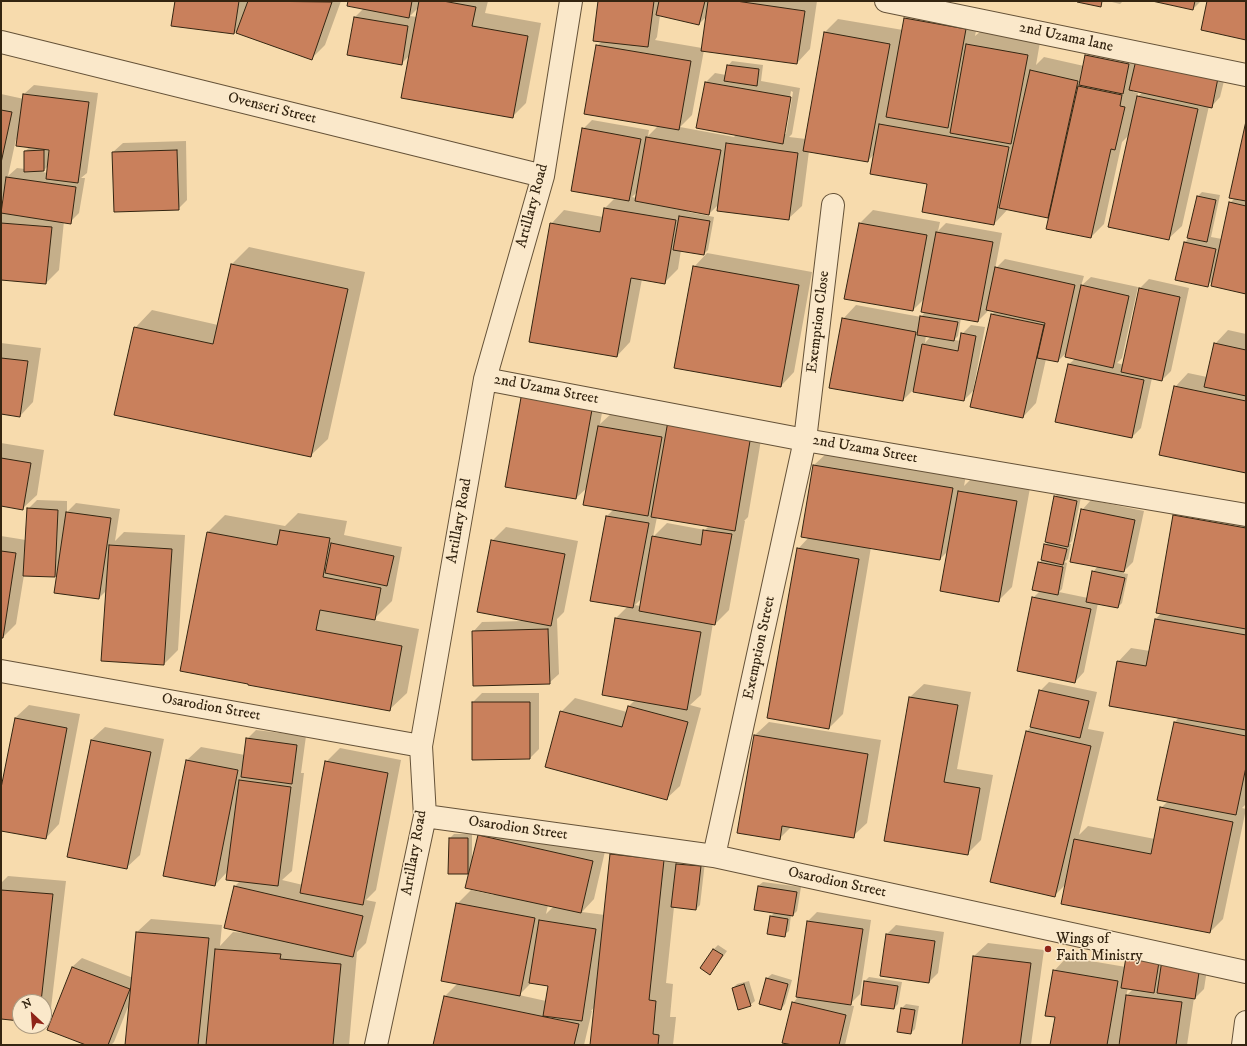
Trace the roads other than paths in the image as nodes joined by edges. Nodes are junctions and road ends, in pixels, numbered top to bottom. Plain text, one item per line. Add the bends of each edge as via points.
1 (571, 1) edge
2 (886, 1) edge
3 (1, 42) edge
4 (1246, 75) edge
5 (543, 176) junction
6 (833, 205) dead end
7 (485, 379) junction
8 (805, 440) junction
9 (1246, 515) edge
10 (1, 671) edge
11 (421, 746) junction
12 (425, 816) junction
13 (714, 856) junction
14 (1246, 972) edge
15 (1246, 1022) edge
16 (376, 1045) edge
17 (1243, 1045) edge

1 - 5 street, Artillary Road
2 - 4 street, 2nd Uzama lane
3 - 5 street, Ovenseri Street
5 - 7 street, Artillary Road
6 - 8 street, Exemption Close
7 - 8 street, 2nd Uzama Street
7 - 11 street, Artillary Road
8 - 9 street, 2nd Uzama Street
8 - 13 street, Exemption Street
10 - 11 street, Osarodion Street
11 - 12 street, Artillary Road
12 - 13 street, Osarodion Street
12 - 16 street, Artillary Road
13 - 14 street, Osarodion Street
15 - 17 street

